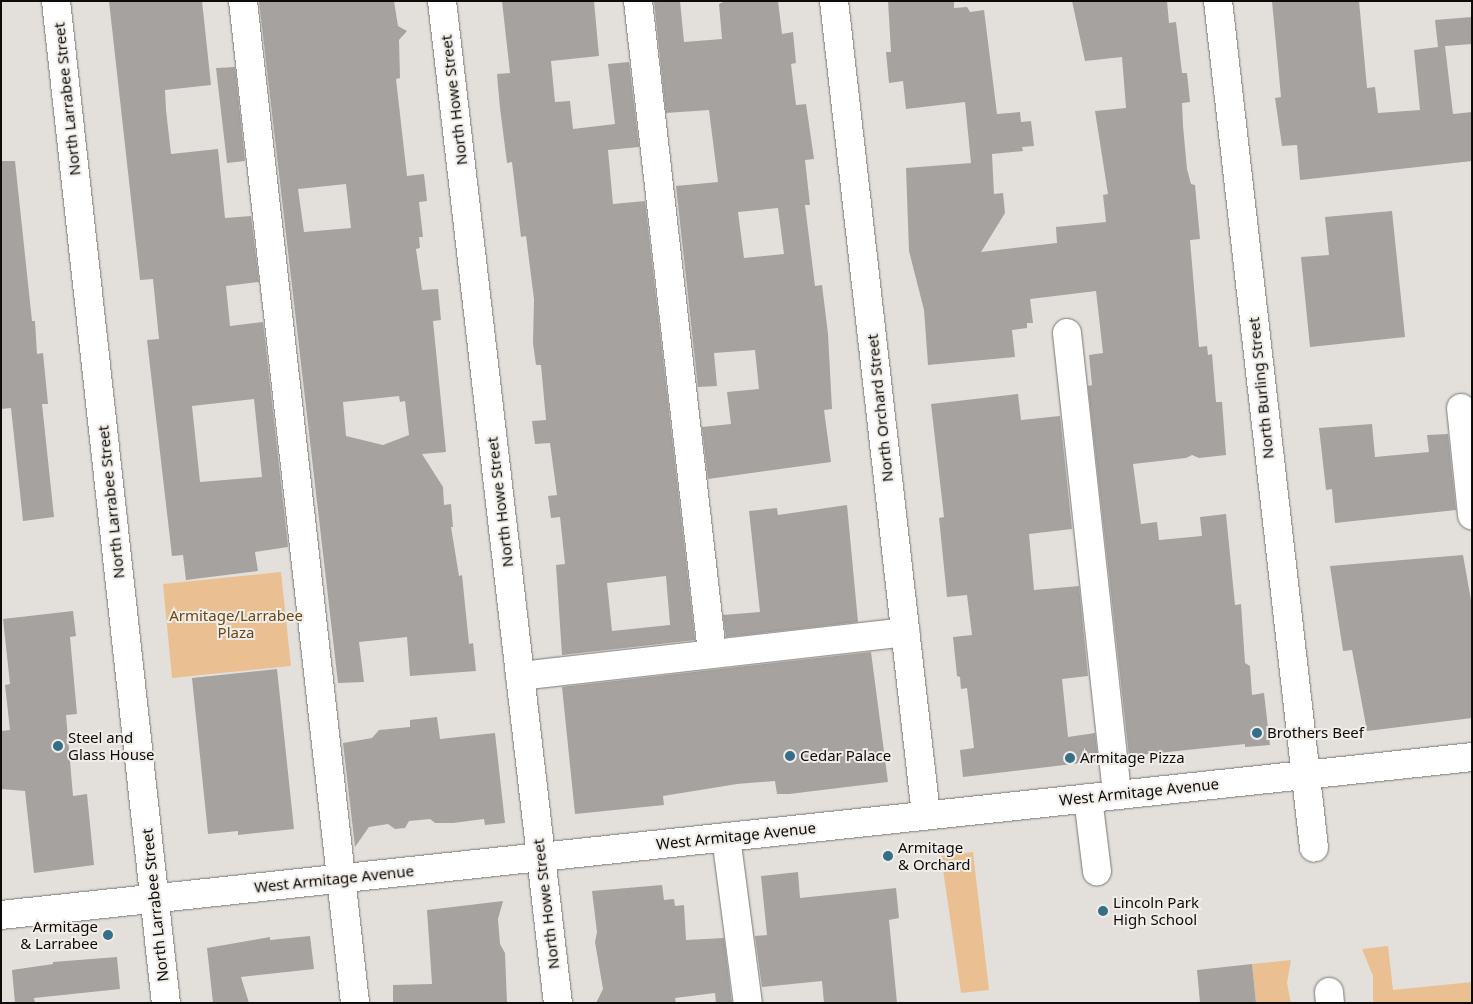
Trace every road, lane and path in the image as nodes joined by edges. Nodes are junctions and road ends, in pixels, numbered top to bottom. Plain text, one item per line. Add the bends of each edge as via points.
1 (56, 1) edge
2 (243, 1) edge
3 (442, 1) edge
4 (638, 1) edge
5 (834, 1) edge
6 (1218, 1) edge
7 (1067, 333) dead end
8 (1461, 408) dead end
9 (1472, 515) edge
10 (905, 632) junction
11 (712, 653) junction
12 (520, 676) junction
13 (1472, 757) edge
14 (1306, 774) junction
15 (1117, 795) junction
16 (1088, 798) junction
17 (926, 816) junction
18 (726, 837) junction
19 (1314, 848) dead end
20 (541, 857) junction
21 (1097, 872) dead end
22 (341, 878) junction
23 (154, 898) junction
24 (1, 915) edge
25 (166, 1003) edge
26 (355, 1003) edge
27 (558, 1003) edge
28 (748, 1003) edge

1 - 23 street, North Larrabee Street
2 - 22 street
3 - 12 street, North Howe Street
4 - 11 street
5 - 10 street, North Orchard Street
6 - 14 street, North Burling Street
7 - 15 street
8 - 9 street
10 - 11 street
10 - 17 street, North Orchard Street
11 - 12 street
12 - 20 street, North Howe Street
13 - 14 street, West Armitage Avenue
14 - 15 street, West Armitage Avenue
14 - 19 street, North Burling Street
15 - 16 street, West Armitage Avenue
16 - 17 street, West Armitage Avenue
16 - 21 street
17 - 18 street, West Armitage Avenue
18 - 20 street, West Armitage Avenue
18 - 28 street
20 - 22 street, West Armitage Avenue
20 - 27 street, North Howe Street
22 - 23 street, West Armitage Avenue
22 - 26 street
23 - 24 street, West Armitage Avenue
23 - 25 street, North Larrabee Street

